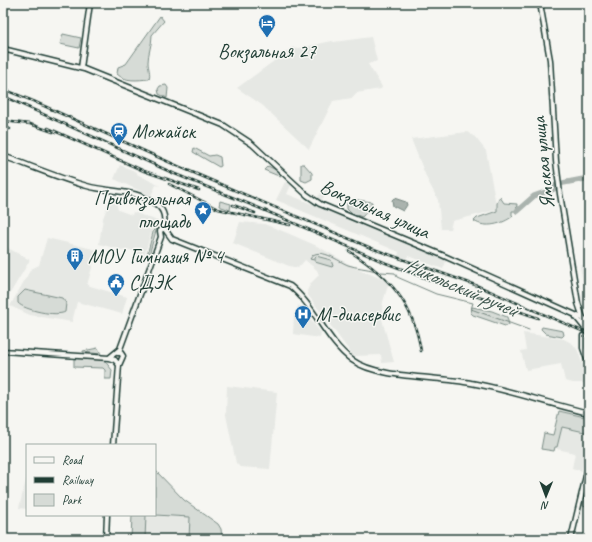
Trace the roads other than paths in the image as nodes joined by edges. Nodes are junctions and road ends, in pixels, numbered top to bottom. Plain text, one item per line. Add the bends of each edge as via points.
1 (90, 3) edge
2 (540, 3) edge
3 (3, 49) edge
4 (81, 68) junction
5 (3, 156) edge
6 (163, 233) junction
7 (578, 303) junction
8 (562, 308) junction
9 (573, 314) junction
10 (583, 319) junction
11 (589, 321) edge
12 (586, 329) edge
13 (584, 337) tunnel mouth
14 (3, 351) edge
15 (118, 353) junction
16 (109, 358) junction
17 (118, 361) junction
18 (589, 365) edge
19 (589, 413) edge
20 (113, 444) edge
21 (589, 464) edge
22 (586, 476) junction
23 (589, 484) edge
24 (589, 488) edge
25 (583, 490) junction
26 (107, 516) edge
27 (106, 539) edge
28 (571, 539) edge

1 - 4 main road
2 - 7 main road, Ямская улица via 550,60 558,179
3 - 4 main road, Вокзальная улица
4 - 8 main road, Вокзальная улица via 188,109 229,128 252,144 307,195 323,206
5 - 6 main road via 87,186 120,190 147,199 162,211
6 - 15 main road
6 - 19 main road via 172,239 290,286 341,349 360,364 389,372 476,384
7 - 8 main road via 574,310
7 - 10 main road, Ямская улица
8 - 9 main road, Вокзальная улица
9 - 10 main road, Вокзальная улица
9 - 12 main road
10 - 11 main road, Вокзальная улица
10 - 12 main road, Ямская улица
13 - 18 main road via 583,343
14 - 16 main road
15 - 16 main road
15 - 17 main road
15 - 17 main road via 123,356
16 - 17 main road
17 - 20 main road
21 - 22 main road
22 - 23 main road
22 - 25 main road
24 - 25 main road via 585,486
25 - 28 main road
26 - 27 main road

